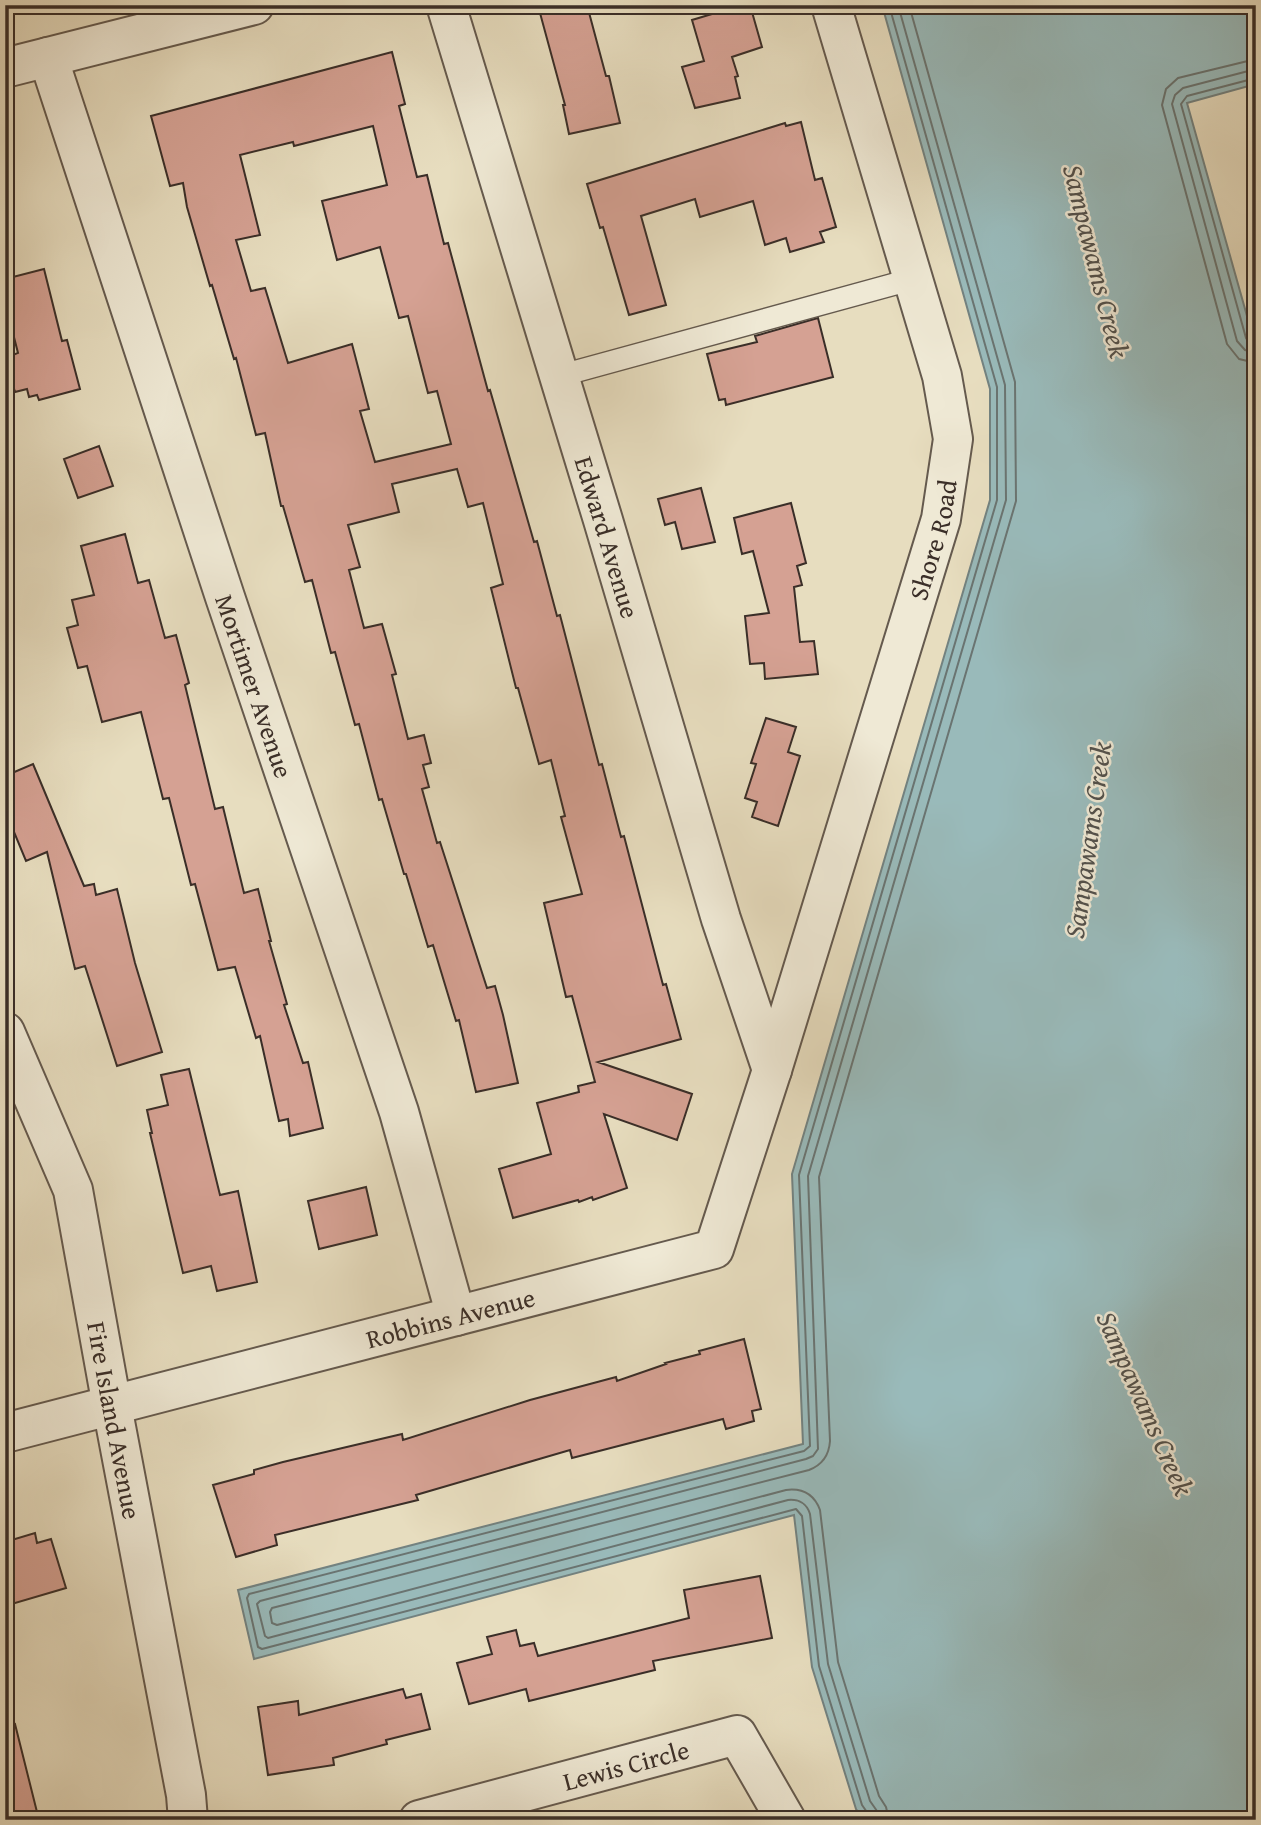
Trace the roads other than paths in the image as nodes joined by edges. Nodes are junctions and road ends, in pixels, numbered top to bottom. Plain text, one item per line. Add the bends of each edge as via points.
1 (254, 5) edge
2 (446, 5) edge
3 (831, 5) edge
4 (48, 57) junction
5 (5, 68) edge
6 (914, 279) junction
7 (559, 376) junction
8 (5, 1032) edge
9 (772, 1070) junction
10 (456, 1315) junction
11 (111, 1406) junction
12 (5, 1433) edge
13 (188, 1820) edge
14 (419, 1820) edge
15 (786, 1820) edge

1 - 4 street
2 - 7 street, Edward Avenue
3 - 6 street, Shore Road
4 - 5 street
4 - 10 street, Mortimer Avenue via 399,1112
6 - 7 lane
6 - 9 street, Shore Road via 943,376 953,439 941,519
7 - 9 street, Edward Avenue via 721,919
8 - 11 street, Fire Island Avenue via 73,1190
9 - 10 street, Robbins Avenue via 714,1249
10 - 11 street, Robbins Avenue
11 - 12 street, Robbins Avenue
11 - 13 street, Fire Island Avenue
14 - 15 street, Lewis Circle via 737,1735

